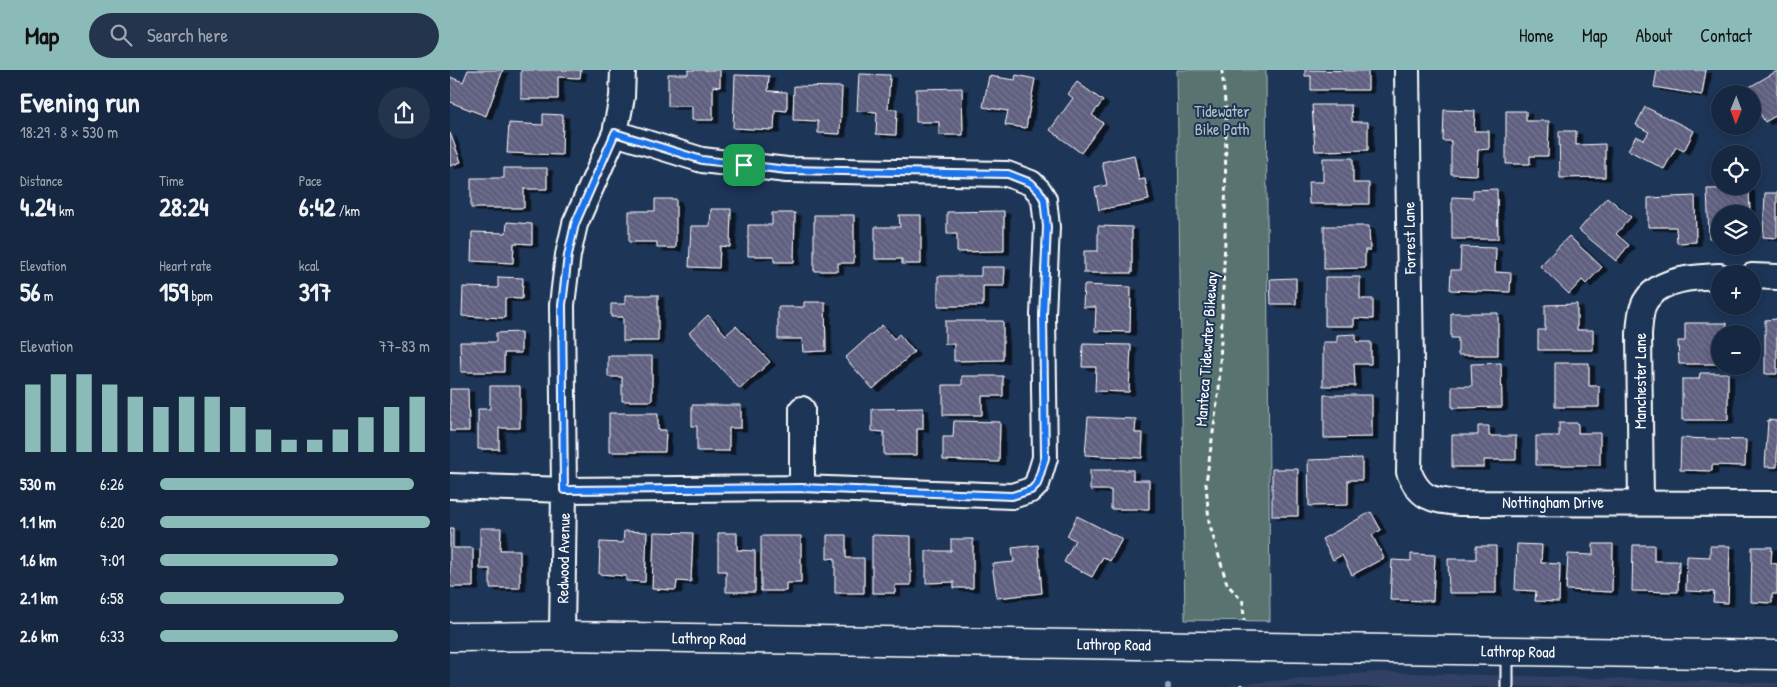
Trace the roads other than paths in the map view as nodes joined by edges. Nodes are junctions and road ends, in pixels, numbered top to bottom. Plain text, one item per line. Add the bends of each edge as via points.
1 (623, 70) edge
2 (1407, 70) edge
3 (615, 133) junction
4 (1761, 276) edge
5 (1711, 277) edge
6 (1777, 277) edge
7 (1410, 405) joint
8 (802, 409) dead end
9 (450, 486) edge
10 (802, 488) junction
11 (564, 490) junction
12 (1641, 502) junction
13 (1777, 504) edge
14 (562, 636) junction
15 (450, 637) edge
16 (1508, 651) junction
17 (1777, 655) edge
18 (1507, 687) edge

1 - 3 street, Redwood Avenue
2 - 7 street, Forrest Lane
3 - 10 street via 702,160 787,170 1008,174 1031,183 1044,199 1047,227 1043,315 1045,458 1037,484 1031,490 1012,496
3 - 11 street, Redwood Avenue via 575,224 568,255 562,305
4 - 6 street
5 - 12 street, Manchester Lane via 1664,285 1647,298 1643,307 1639,334
7 - 12 street, Nottingham Drive via 1409,472 1415,487 1432,500 1460,503
8 - 10 street
9 - 11 street
10 - 11 street
11 - 14 street, Redwood Avenue
12 - 13 street, Nottingham Drive
14 - 15 main road, Lathrop Road
14 - 16 main road, Lathrop Road
16 - 17 main road, Lathrop Road
16 - 18 lane

